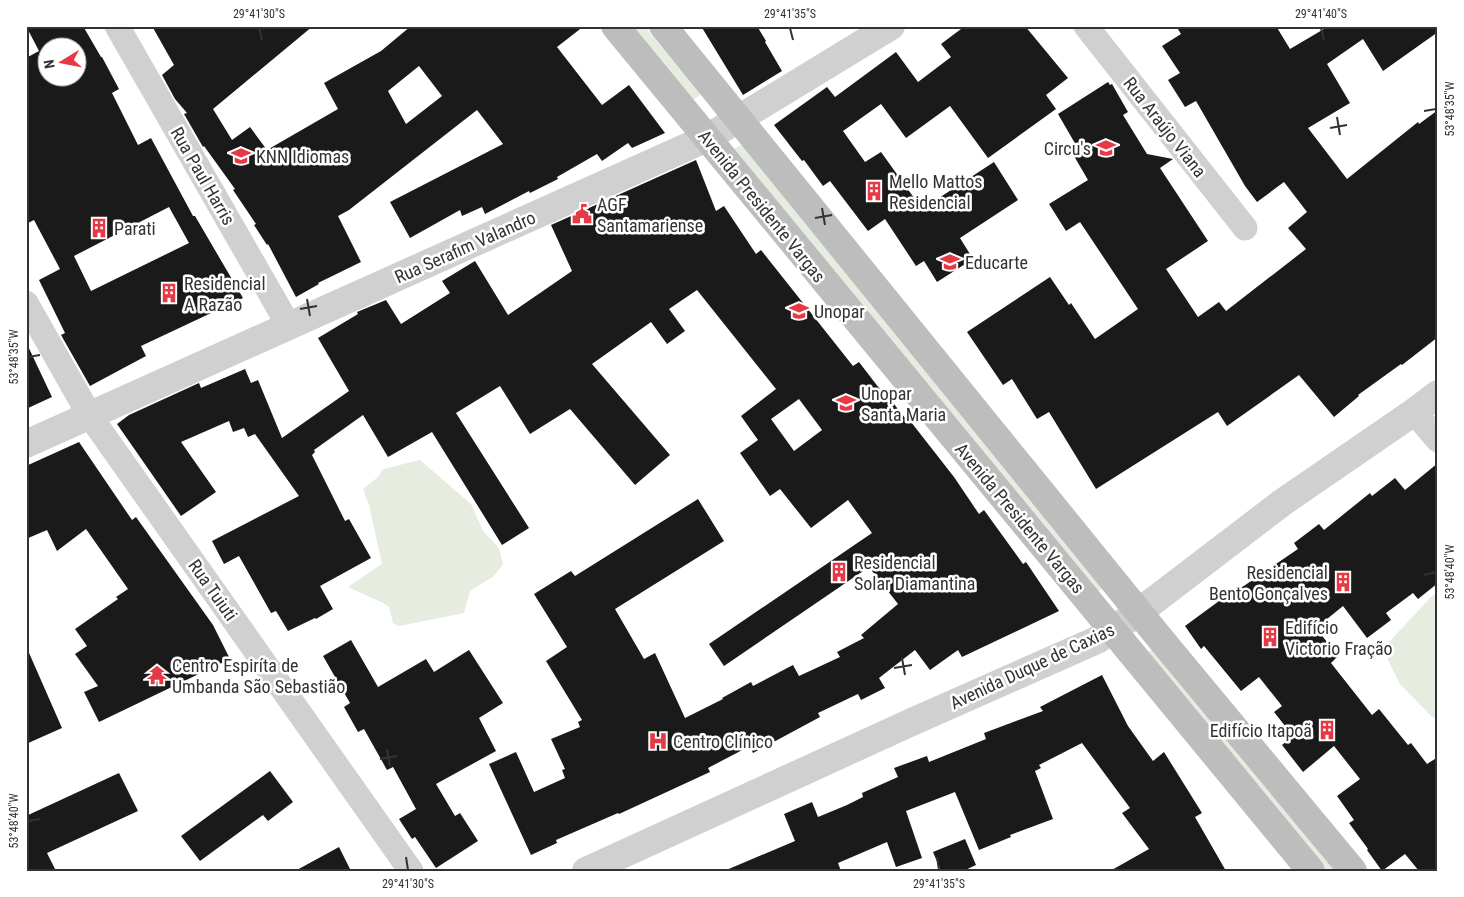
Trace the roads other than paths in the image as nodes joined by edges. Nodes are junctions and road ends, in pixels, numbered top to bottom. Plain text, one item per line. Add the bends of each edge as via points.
1 (117, 26) edge
2 (615, 26) edge
3 (664, 26) edge
4 (891, 26) edge
5 (1086, 26) edge
6 (738, 119) junction
7 (707, 138) junction
8 (1244, 228) dead end
9 (26, 303) edge
10 (289, 326) junction
11 (1438, 394) edge
12 (1414, 412) junction
13 (90, 416) junction
14 (1438, 440) edge
15 (26, 444) edge
16 (1139, 612) junction
17 (1113, 630) junction
18 (411, 871) edge
19 (586, 871) edge
20 (1311, 871) edge
21 (1353, 871) edge

1 - 10 street, Rua Paul Harris
2 - 7 main road, Avenida Presidente Vargas
3 - 6 main road, Avenida Presidente Vargas
4 - 6 street, Rua Serafim Valandro
5 - 8 street, Rua Araújo Viana
6 - 7 street, Rua Serafim Valandro
6 - 16 main road, Avenida Presidente Vargas
7 - 10 street, Rua Serafim Valandro
7 - 17 main road, Avenida Presidente Vargas
9 - 13 street, Rua Tuiuti
10 - 13 street, Rua Serafim Valandro
11 - 12 street, Avenida Duque de Caxias
12 - 14 street
12 - 16 street, Avenida Duque de Caxias via 1283,502
13 - 15 street, Rua Serafim Valandro
13 - 18 street, Rua Tuiuti
16 - 17 street, Avenida Duque de Caxias
16 - 21 main road, Avenida Presidente Vargas
17 - 19 street, Avenida Duque de Caxias
17 - 20 main road, Avenida Presidente Vargas

